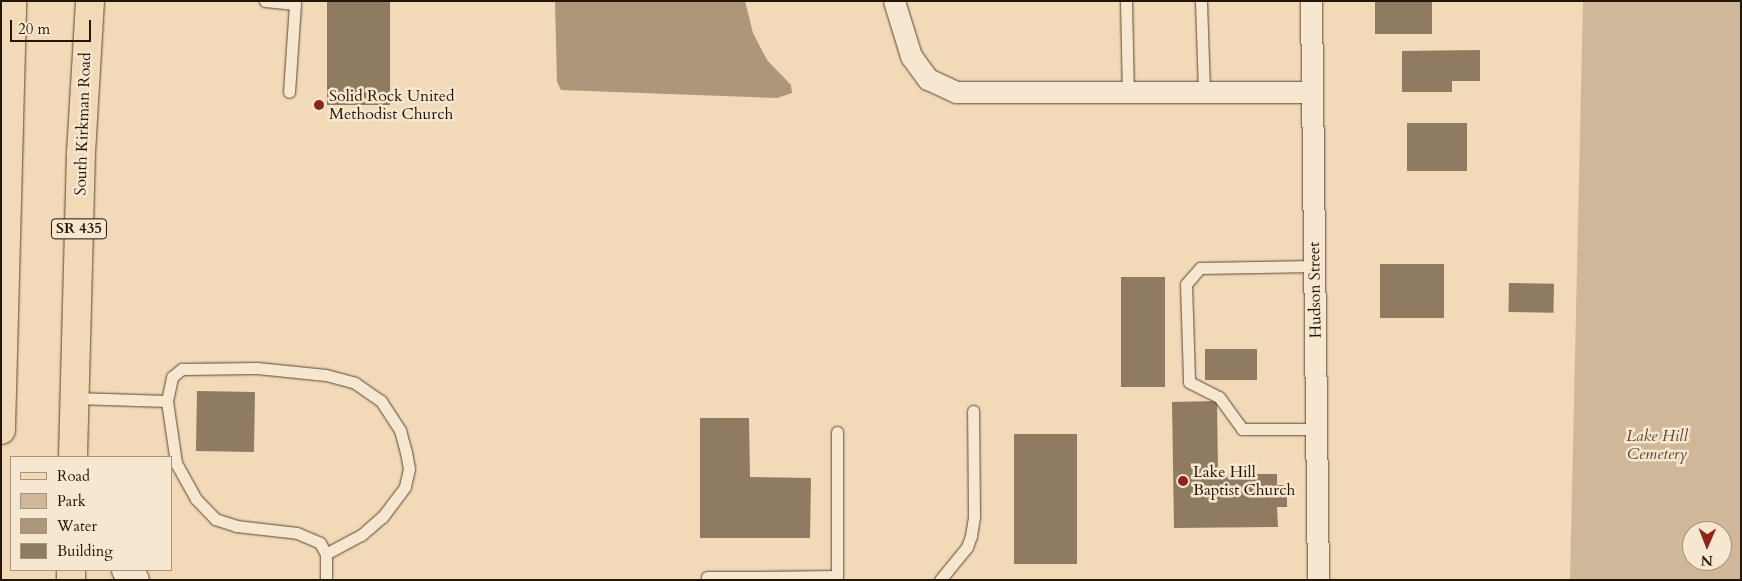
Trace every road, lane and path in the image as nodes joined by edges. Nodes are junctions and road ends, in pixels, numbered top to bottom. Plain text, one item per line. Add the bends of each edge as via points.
1 (12, 1) edge
2 (90, 1) edge
3 (266, 1) edge
4 (894, 1) edge
5 (1126, 1) edge
6 (1201, 1) edge
7 (1311, 1) edge
8 (289, 92) dead end
9 (1204, 92) junction
10 (1312, 92) junction
11 (1128, 93) junction
12 (3, 247) edge
13 (1315, 266) junction
14 (75, 398) junction
15 (167, 401) junction
16 (973, 411) dead end
17 (1, 430) edge
18 (1317, 430) junction
19 (837, 432) dead end
20 (74, 456) edge
21 (326, 554) junction
22 (707, 577) dead end
23 (757, 578) edge
24 (326, 580) edge
25 (940, 580) edge
26 (1318, 580) edge

1 - 12 main road
2 - 14 main road, South Kirkman Road / SR 435 via 81,153
3 - 8 lane via 295,4
4 - 11 street via 911,56 928,78 956,92
5 - 11 lane
6 - 9 lane
7 - 10 street, Hudson Street
9 - 10 street
9 - 11 street
10 - 13 street, Hudson Street
12 - 17 main road
13 - 18 street, Hudson Street
13 - 18 lane via 1200,268 1186,284 1189,382 1219,397 1242,429
14 - 15 lane
14 - 20 main road, South Kirkman Road / SR 435
15 - 21 lane via 176,463 196,498 215,519 236,526 297,533 320,543
15 - 21 lane via 172,377 182,369 257,368 326,375 355,383 381,401 400,430 409,469 405,487 382,517 361,535
16 - 25 lane via 974,517 971,536 967,547
18 - 26 street, Hudson Street
19 - 23 lane via 837,576
21 - 24 lane
22 - 23 lane

